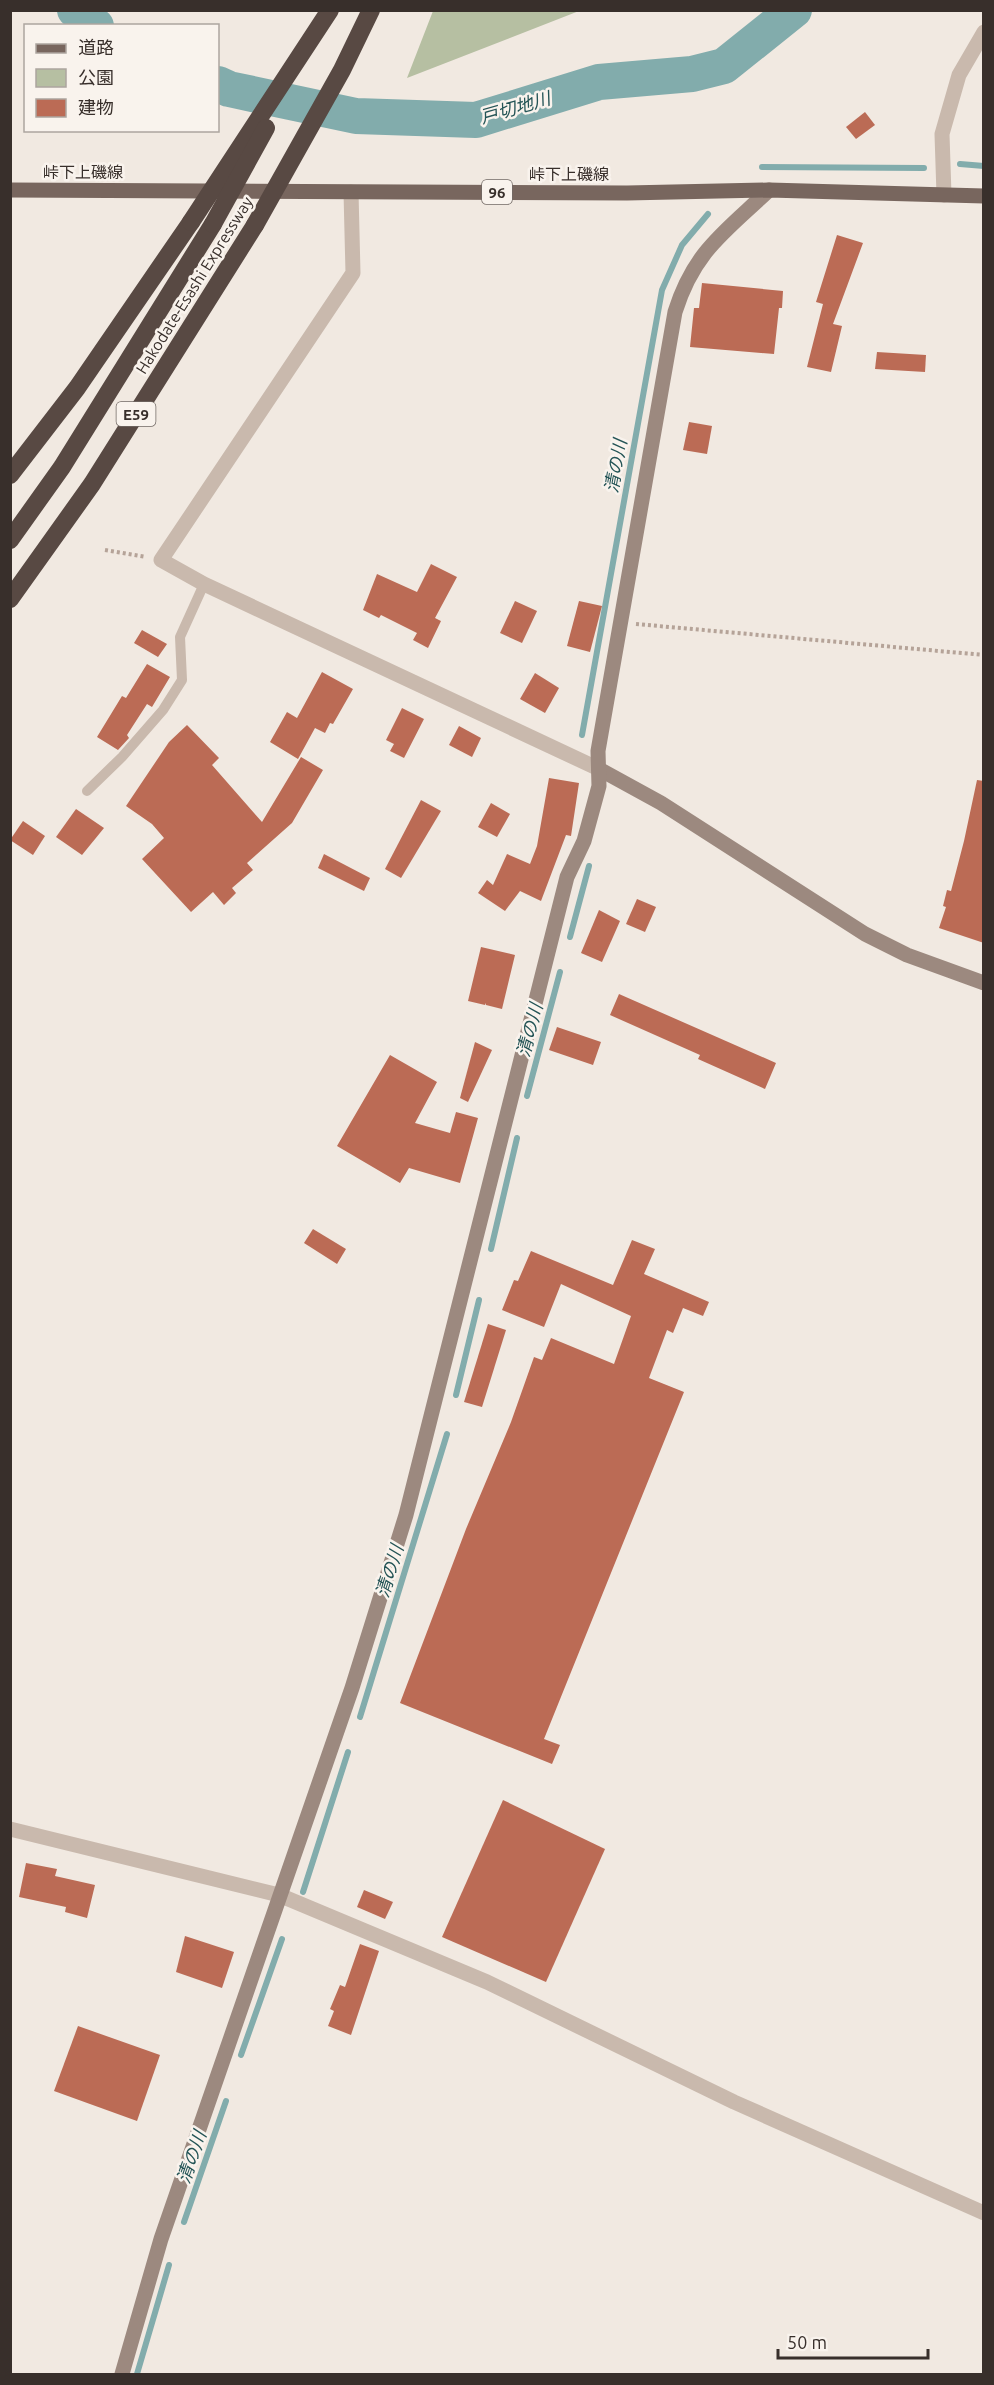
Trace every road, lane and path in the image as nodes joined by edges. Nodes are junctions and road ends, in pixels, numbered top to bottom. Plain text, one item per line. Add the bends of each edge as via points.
1 (330, 10) edge
2 (371, 10) edge
3 (984, 32) edge
4 (10, 190) edge
5 (769, 190) junction
6 (351, 192) junction
7 (945, 195) junction
8 (984, 196) edge
9 (10, 475) edge
10 (10, 540) edge
11 (105, 550) dead end
12 (161, 560) junction
13 (204, 584) junction
14 (10, 599) edge
15 (620, 623) junction
16 (984, 655) edge
17 (599, 769) junction
18 (87, 791) dead end
19 (984, 983) edge
20 (10, 1828) edge
21 (279, 1895) junction
22 (984, 2213) edge
23 (122, 2374) edge

1 - 9 highway, bridge via 77,388
1 - 10 highway, Hakodate-Esashi Expressway / E59, bridge via 213,224 62,467
2 - 14 highway, Hakodate-Esashi Expressway / E59, bridge via 255,225 92,484
3 - 7 street via 959,75 942,134
4 - 6 main road, 峠下上磯線 / 96
5 - 6 main road, 峠下上磯線 / 96
5 - 7 main road, 峠下上磯線 / 96
5 - 15 street via 698,260 684,285 665,362
6 - 12 street via 353,273
7 - 8 main road, 峠下上磯線 / 96
11 - 12 path
12 - 13 street
13 - 17 street
13 - 18 lane via 180,637 182,680 163,710
15 - 16 path
15 - 17 street via 598,751
17 - 19 street via 661,803 865,934 907,956
17 - 21 street via 600,786 584,841 567,877 406,1515 352,1688
20 - 21 street
21 - 22 street via 487,1982 734,2102
21 - 23 street via 161,2239

